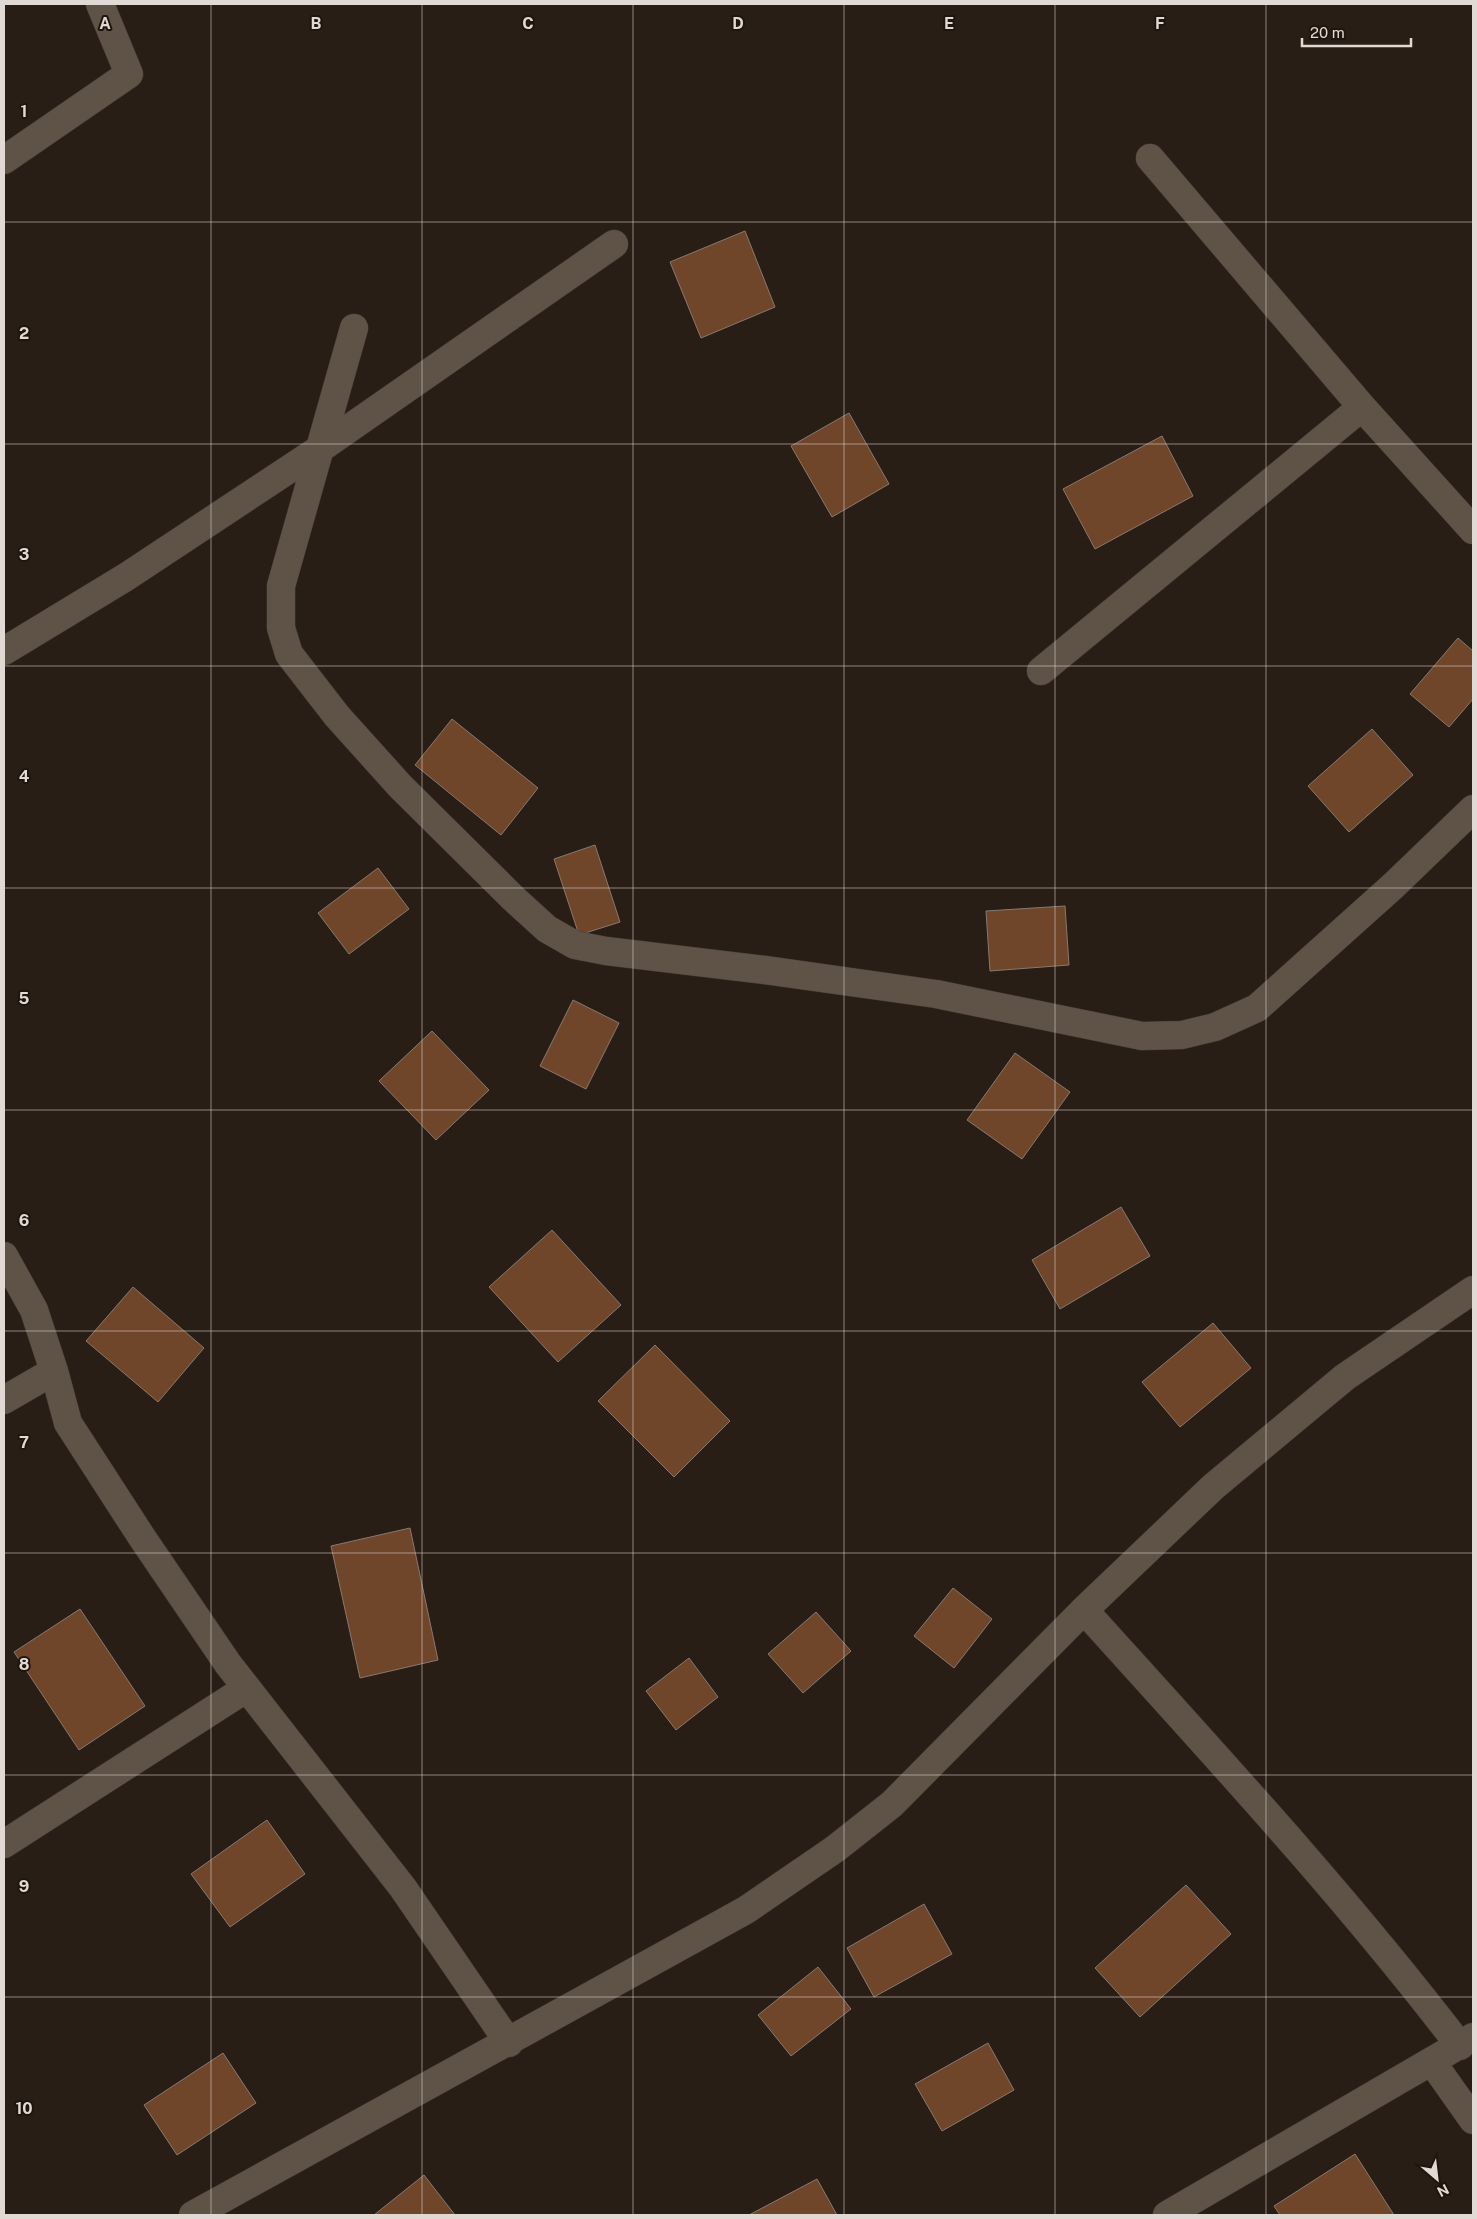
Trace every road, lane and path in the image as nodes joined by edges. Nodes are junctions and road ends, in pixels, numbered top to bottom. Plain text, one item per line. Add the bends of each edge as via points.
1 (100, 4) edge
2 (1150, 158) dead end
3 (4, 160) edge
4 (614, 244) dead end
5 (354, 328) dead end
6 (1362, 407) junction
7 (321, 448) junction
8 (1473, 530) edge
9 (4, 651) edge
10 (1041, 671) dead end
11 (1473, 809) edge
12 (4, 1256) edge
13 (1473, 1290) edge
14 (54, 1371) junction
15 (4, 1400) edge
16 (1084, 1610) junction
17 (247, 1688) junction
18 (4, 1844) edge
19 (1466, 2041) edge
20 (509, 2043) junction
21 (1432, 2062) junction
22 (1473, 2120) edge
23 (193, 2215) edge
24 (1167, 2215) edge

1 - 3 street via 129,74
2 - 6 street
4 - 7 street
5 - 7 street
6 - 8 street
6 - 10 street
7 - 9 street via 126,577
7 - 11 street via 281,586 281,628 289,654 337,716 400,786 513,898 547,928 575,945 936,994 1142,1036 1182,1035 1215,1027 1257,1008
12 - 14 street via 34,1310
13 - 16 street via 1345,1377 1213,1487
14 - 15 street
14 - 17 street via 68,1423 141,1536
16 - 19 street
16 - 20 street via 892,1804 835,1849 746,1910
17 - 18 street
17 - 20 street via 403,1888
19 - 21 street
20 - 23 street
21 - 22 street
21 - 24 street

